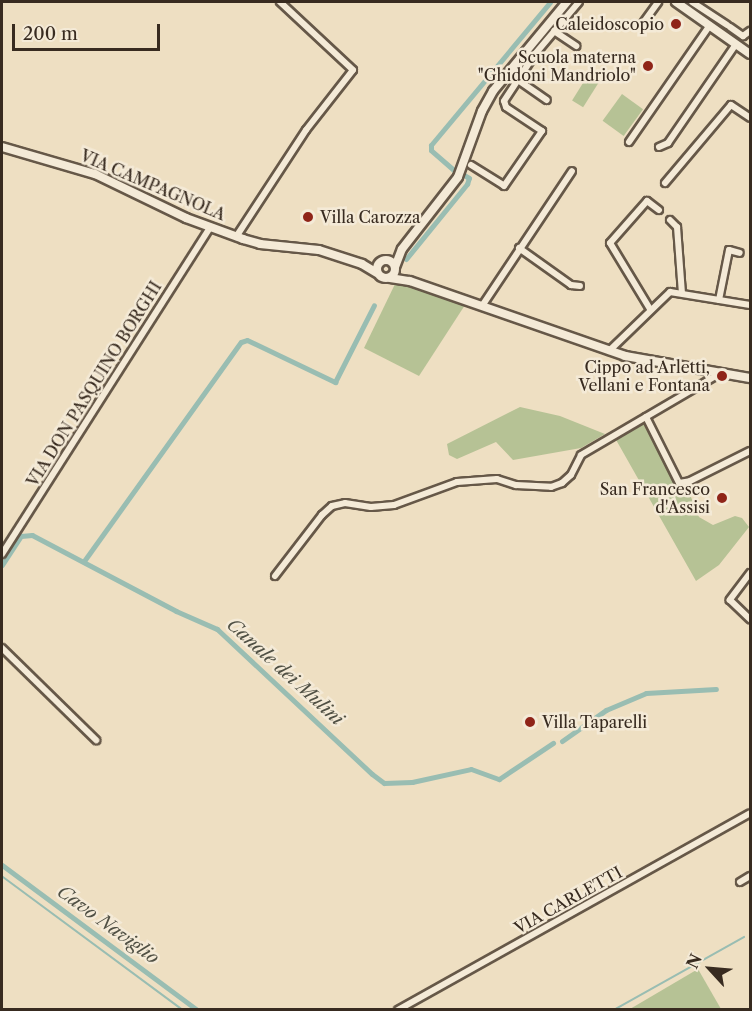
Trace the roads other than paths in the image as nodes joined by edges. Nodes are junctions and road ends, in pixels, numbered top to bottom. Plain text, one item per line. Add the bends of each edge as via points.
1 (280, 2) edge
2 (567, 2) edge
3 (579, 2) edge
4 (658, 2) edge
5 (676, 2) edge
6 (692, 2) edge
7 (643, 22) dead end
8 (710, 25) junction
9 (727, 28) junction
10 (554, 31) junction
11 (750, 31) edge
12 (736, 44) junction
13 (576, 46) dead end
14 (750, 54) edge
15 (518, 80) junction
16 (547, 100) dead end
17 (750, 118) edge
18 (629, 142) dead end
19 (2, 147) edge
20 (659, 147) dead end
21 (471, 165) dead end
22 (572, 171) dead end
23 (665, 183) dead end
24 (659, 210) dead end
25 (670, 220) dead end
26 (210, 228) junction
27 (236, 237) junction
28 (519, 248) junction
29 (402, 249) junction
30 (740, 253) dead end
31 (383, 261) junction
32 (362, 264) junction
33 (395, 268) junction
34 (377, 273) junction
35 (390, 278) junction
36 (410, 281) junction
37 (580, 286) dead end
38 (682, 293) junction
39 (719, 300) junction
40 (750, 305) edge
41 (482, 306) junction
42 (650, 309) junction
43 (609, 351) junction
44 (722, 373) junction
45 (750, 378) edge
46 (646, 417) junction
47 (750, 451) edge
48 (2, 554) edge
49 (750, 573) edge
50 (275, 576) dead end
51 (750, 619) edge
52 (2, 648) edge
53 (96, 740) dead end
54 (750, 813) edge
55 (750, 876) edge
56 (740, 882) dead end
57 (398, 1010) edge

1 - 27 street via 353,69 306,130
2 - 29 main road via 493,91 458,177
3 - 10 street
4 - 7 street
5 - 8 main road
6 - 9 street
8 - 9 main road
8 - 18 street
9 - 11 street via 743,36
9 - 12 main road
10 - 13 street
10 - 15 street
12 - 14 main road
12 - 20 street via 668,143
15 - 16 street
15 - 21 street via 504,101 506,107 542,131 504,186
17 - 23 street via 731,105
19 - 26 main road, VIA CAMPAGNOLA via 95,174
22 - 28 street
24 - 42 street via 647,201 610,243
25 - 38 street via 677,227
26 - 27 main road, VIA CAMPAGNOLA
26 - 48 street, VIA DON PASQUINO BORGHI
27 - 32 main road, VIA CAMPAGNOLA via 260,244 319,250
28 - 37 street via 571,285
28 - 41 street
29 - 31 main road
29 - 33 main road
30 - 39 street via 729,250
31 - 32 main road, VIA CAMPAGNOLA
31 - 33 main road, VIA CAMPAGNOLA
31 - 34 main road
32 - 34 main road, VIA CAMPAGNOLA
33 - 35 main road
33 - 36 main road, VIA CAMPAGNOLA
34 - 35 main road, VIA CAMPAGNOLA via 384,279
35 - 36 main road, VIA CAMPAGNOLA
36 - 41 main road, VIA CAMPAGNOLA
38 - 39 street
38 - 42 street via 670,292
39 - 40 street
41 - 43 main road, VIA CAMPAGNOLA
42 - 43 street
43 - 44 main road, VIA CAMPAGNOLA
44 - 45 main road, VIA CAMPAGNOLA
44 - 46 street
46 - 47 street via 679,483
46 - 50 street via 581,455 571,475 551,487 516,485 497,479 458,482 394,505 332,506
49 - 51 street via 730,600
52 - 53 street
54 - 57 street, VIA CARLETTI
55 - 56 street

